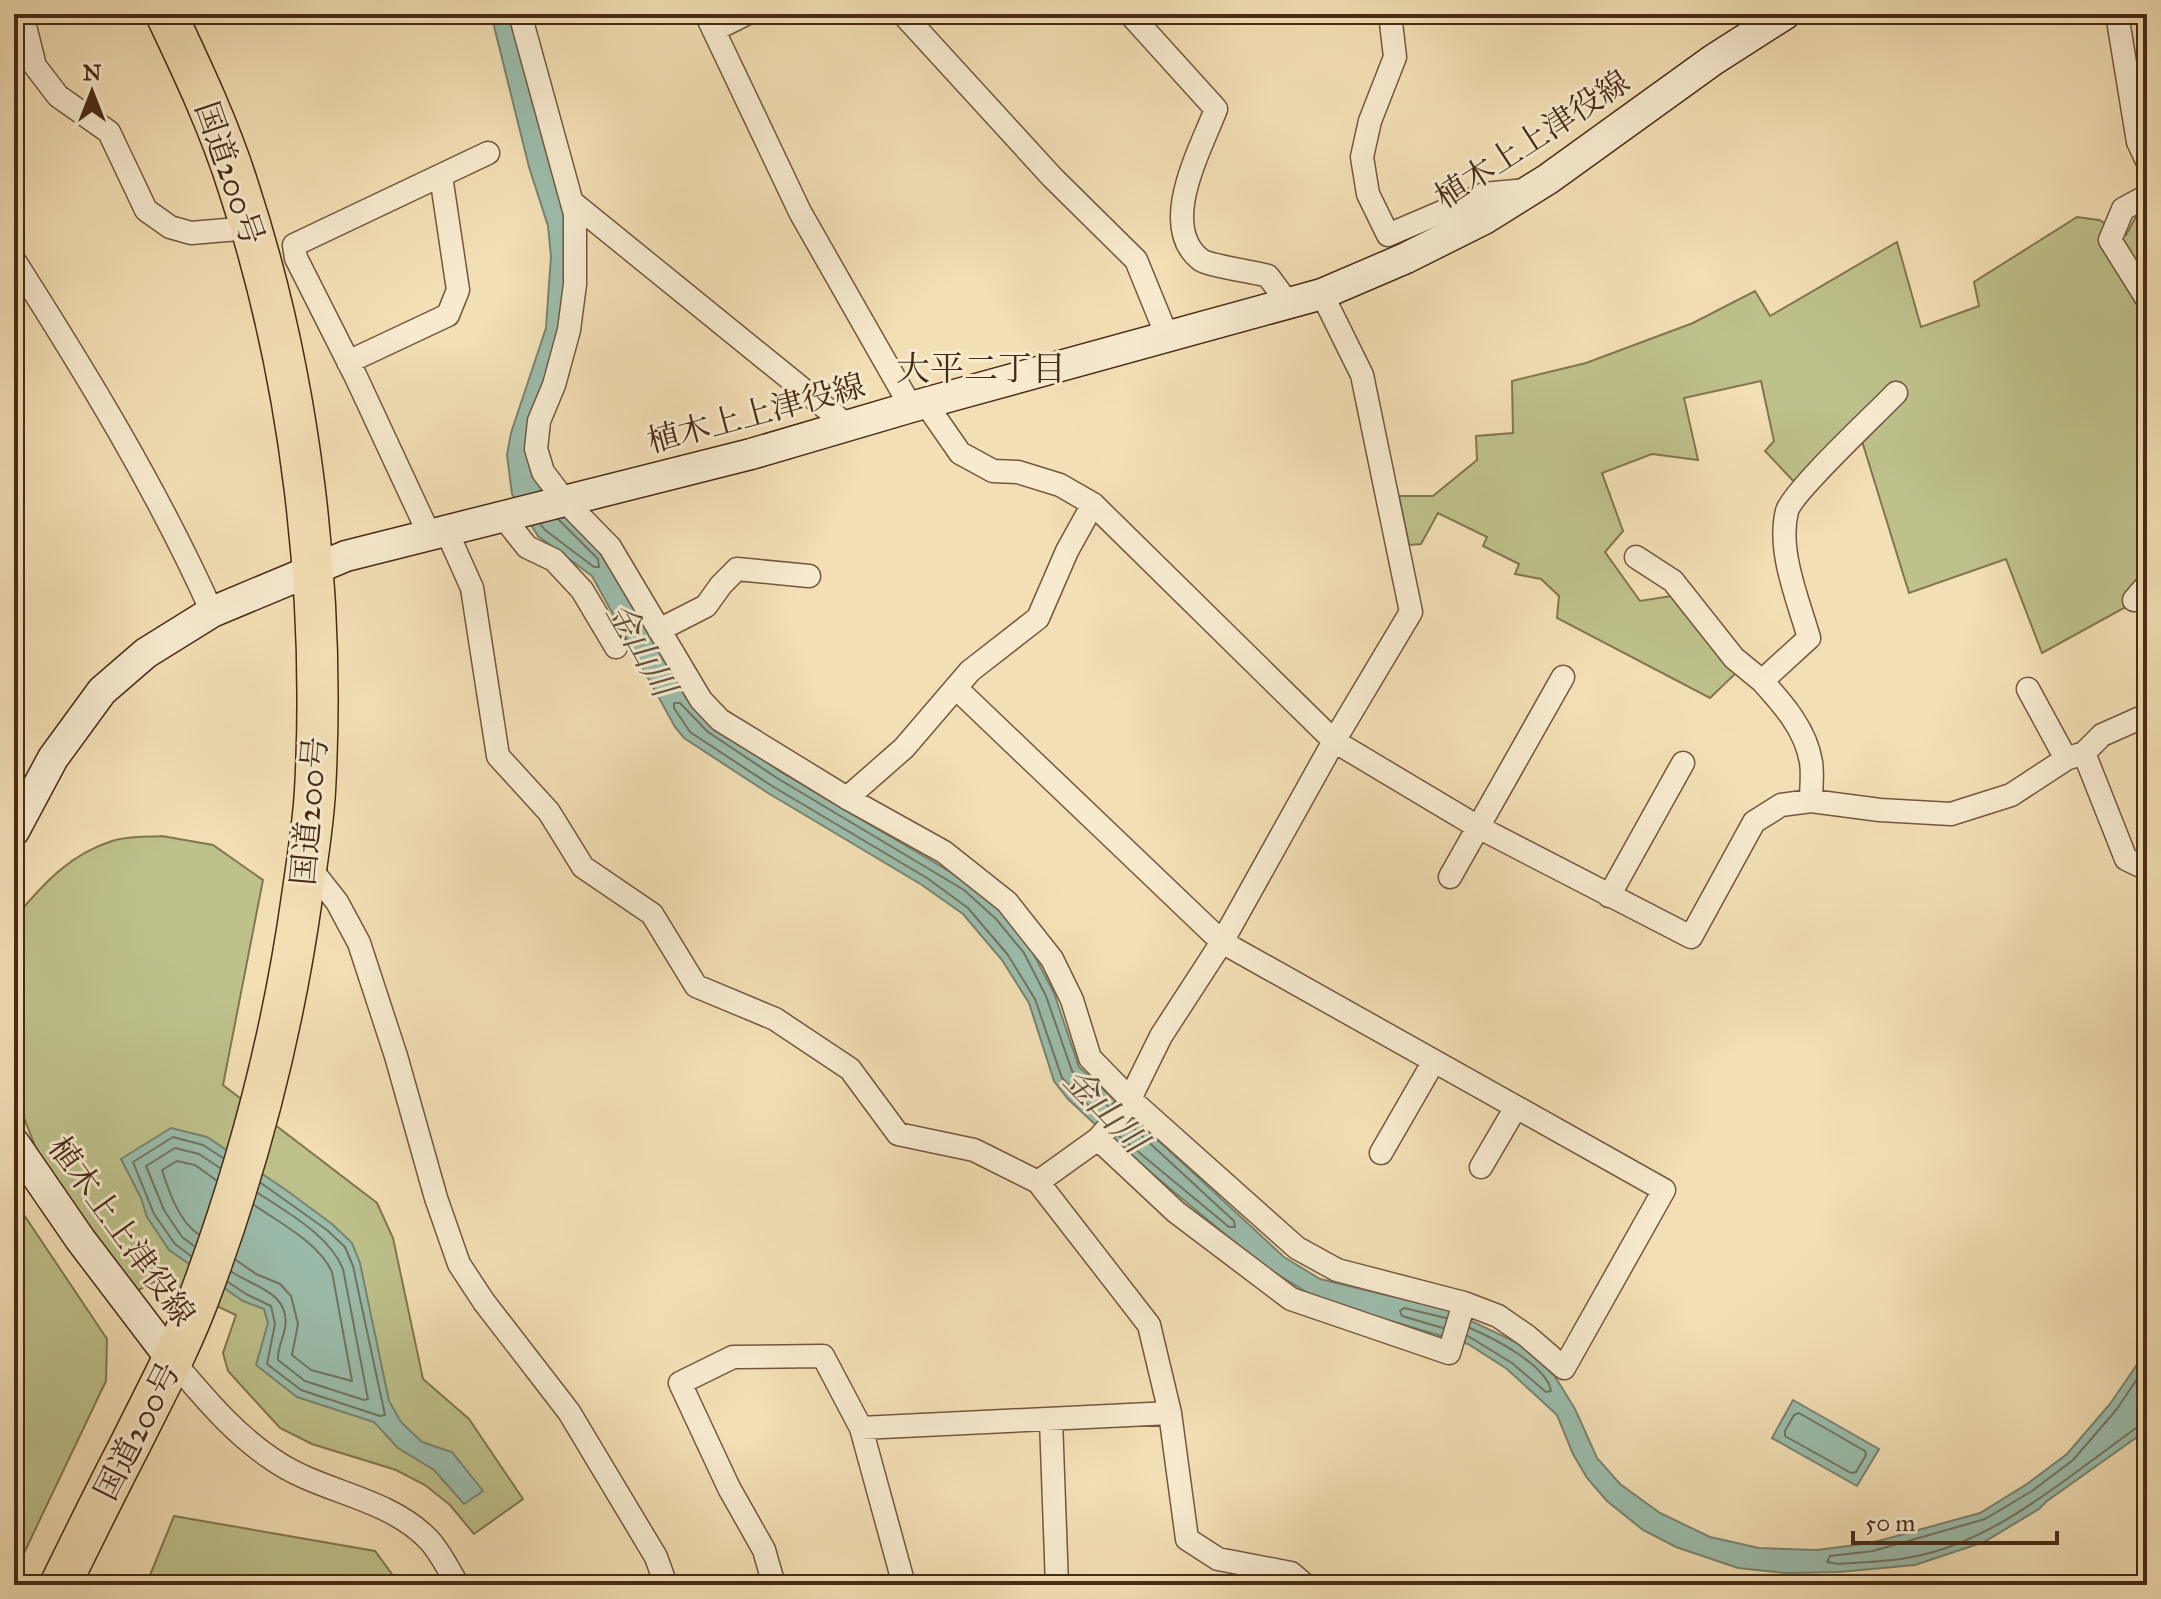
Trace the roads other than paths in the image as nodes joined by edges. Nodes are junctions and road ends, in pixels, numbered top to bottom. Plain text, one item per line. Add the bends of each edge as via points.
1 (166, 14) edge
2 (520, 14) edge
3 (746, 14) edge
4 (903, 14) edge
5 (1130, 14) edge
6 (1390, 14) edge
7 (1785, 14) edge
8 (2117, 14) edge
9 (710, 22) edge
10 (20, 24) edge
11 (488, 153) dead end
12 (2147, 161) edge
13 (441, 176) junction
14 (1531, 190) junction
15 (2147, 196) edge
16 (572, 202) junction
17 (268, 244) junction
18 (14, 260) edge
19 (1322, 294) junction
20 (2147, 299) edge
21 (1288, 303) junction
22 (1167, 336) junction
23 (348, 362) junction
24 (1896, 393) dead end
25 (918, 405) junction
26 (848, 426) junction
27 (559, 503) junction
28 (1093, 504) junction
29 (510, 516) junction
30 (438, 534) junction
31 (1636, 557) dead end
32 (313, 570) junction
33 (809, 576) dead end
34 (212, 612) junction
35 (659, 630) junction
36 (616, 647) dead end
37 (1563, 677) dead end
38 (1762, 681) junction
39 (956, 688) junction
40 (2028, 689) dead end
41 (2147, 715) edge
42 (1334, 741) junction
43 (2075, 756) junction
44 (1683, 763) dead end
45 (847, 798) junction
46 (1811, 801) junction
47 (1478, 827) junction
48 (14, 831) edge
49 (307, 864) junction
50 (2147, 869) edge
51 (1450, 877) dead end
52 (1609, 896) junction
53 (1222, 942) junction
54 (1434, 1061) junction
55 (1128, 1103) junction
56 (1516, 1107) junction
57 (1100, 1136) junction
58 (14, 1143) edge
59 (1381, 1153) dead end
60 (1481, 1167) dead end
61 (1038, 1182) junction
62 (1462, 1308) junction
63 (172, 1360) junction
64 (1170, 1413) junction
65 (1051, 1420) junction
66 (861, 1428) junction
67 (60, 1585) edge
68 (458, 1585) edge
69 (666, 1585) edge
70 (774, 1585) edge
71 (904, 1585) edge
72 (1057, 1585) edge
73 (1305, 1585) edge

1 - 17 highway, 国道200号
2 - 16 street
3 - 9 street
4 - 22 street via 1136,260
5 - 21 street via 1216,109 1182,201 1186,242 1203,261 1268,276
6 - 14 street via 1395,57 1362,157 1368,194 1388,235 1484,194
7 - 14 main road, 植木上上津役線
8 - 12 street via 2138,142
9 - 25 street via 800,212
10 - 17 street via 35,66 58,96 109,132 146,210 170,227 191,233
11 - 13 street
13 - 17 street
13 - 23 street via 458,290 448,315
14 - 19 main road, 植木上上津役線 via 1419,252
15 - 20 street via 2123,209 2110,240
16 - 26 street
16 - 27 street via 575,284 569,330 539,421 536,449
17 - 23 street via 296,258
17 - 32 highway, 国道200号
18 - 34 street via 90,379
19 - 21 main road, 植木上上津役線
19 - 42 street via 1362,375 1411,612
21 - 22 main road, 植木上上津役線
22 - 25 main road, 植木上上津役線
23 - 30 street
24 - 38 street via 1788,508 1790,574 1809,638
25 - 26 main road, 植木上上津役線
25 - 28 street via 960,453 993,471 1046,481
26 - 27 main road, 植木上上津役線
27 - 29 main road, 植木上上津役線
27 - 35 street via 610,547
28 - 39 street via 1038,618
28 - 42 street
29 - 30 main road, 植木上上津役線
29 - 36 street via 527,547 554,560 582,590
30 - 32 main road, 植木上上津役線 via 346,556
30 - 61 street via 472,588 498,756 549,812 583,867 652,914 696,986 775,1019 850,1069 898,1134 974,1150
31 - 38 street via 1673,581 1734,658
32 - 34 main road, 植木上上津役線
32 - 49 highway, 国道200号 via 317,698
33 - 35 street via 737,569 706,606
34 - 48 main road, 植木上上津役線 via 146,653 102,691 53,758
35 - 45 street via 701,700 720,720
37 - 47 street
38 - 46 street via 1803,734 1811,763
39 - 45 street via 904,748
39 - 53 street
40 - 43 street
41 - 43 street via 2102,735
42 - 47 street
42 - 53 street
43 - 46 street via 2011,795 1951,814
43 - 50 street via 2126,859
44 - 52 street
45 - 55 street via 944,852 1007,902 1052,959 1090,1058
46 - 52 street via 1781,805 1754,822 1691,937
47 - 51 street
47 - 52 street
49 - 63 highway, 国道200号 via 291,972 256,1125 200,1296
49 - 69 street via 337,902 359,943 459,1264 569,1412 656,1557
53 - 54 street
53 - 55 street via 1161,1036
54 - 56 street
54 - 59 street
55 - 57 street
55 - 62 street via 1297,1248 1337,1270
56 - 60 street
56 - 62 street via 1664,1190 1564,1368 1498,1316
57 - 61 street
57 - 62 street via 1176,1212 1291,1299 1449,1353
58 - 63 main road, 植木上上津役線
61 - 64 street via 1149,1325
63 - 67 highway, 国道200号
63 - 68 street via 224,1420 273,1460 390,1510 429,1540
64 - 65 street
64 - 73 street via 1187,1539 1218,1559 1291,1573
65 - 66 street
65 - 72 street
66 - 70 street via 823,1356 733,1357 680,1383 764,1550
66 - 71 street

